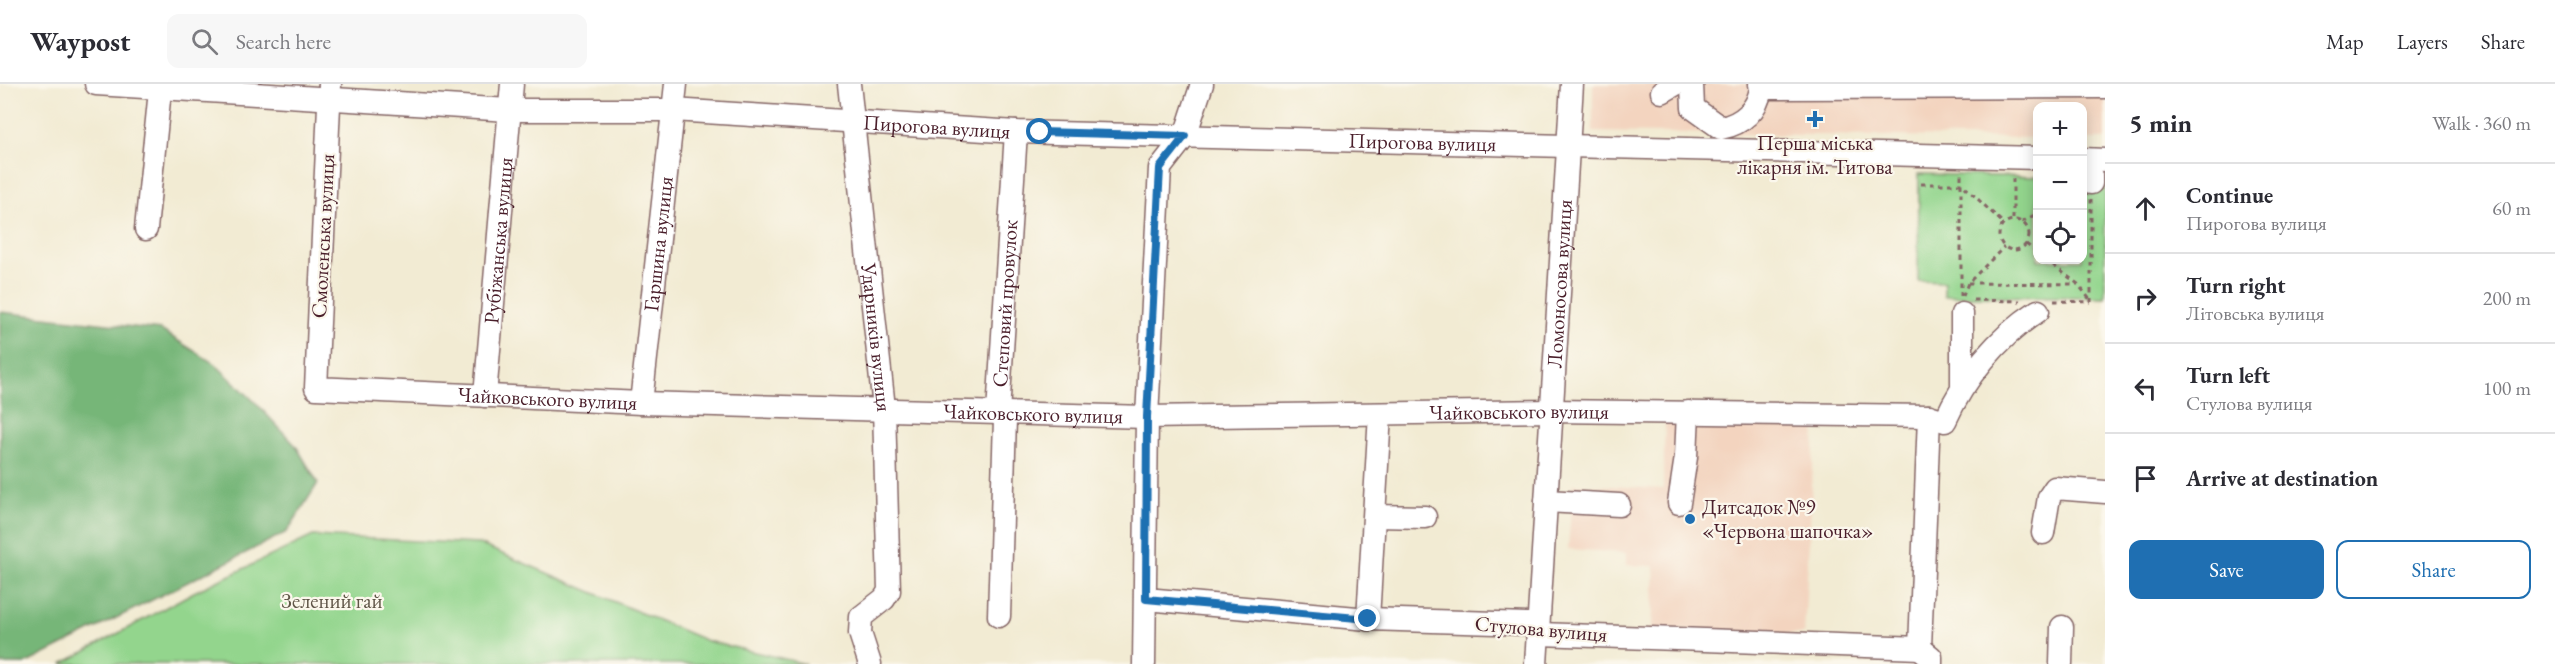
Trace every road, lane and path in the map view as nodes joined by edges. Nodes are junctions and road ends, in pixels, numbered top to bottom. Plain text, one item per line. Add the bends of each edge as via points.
1 (96, 84) edge
2 (512, 84) edge
3 (676, 84) edge
4 (849, 84) edge
5 (1202, 84) edge
6 (1572, 84) edge
7 (1692, 84) edge
8 (1760, 86) edge
9 (2105, 87) edge
10 (160, 90) junction
11 (330, 91) edge
12 (509, 110) junction
13 (673, 110) junction
14 (852, 123) junction
15 (1016, 132) junction
16 (1185, 136) junction
17 (1570, 146) junction
18 (2033, 158) edge
19 (2092, 169) edge
20 (1961, 172) dead end
21 (2013, 174) dead end
22 (1921, 184) dead end
23 (1962, 184) junction
24 (2033, 215) edge
25 (2013, 219) junction
26 (2022, 222) junction
27 (2003, 223) junction
28 (146, 229) dead end
29 (2026, 244) junction
30 (2004, 247) junction
31 (2033, 250) edge
32 (2051, 264) edge
33 (1968, 283) junction
34 (2078, 284) junction
35 (2091, 302) junction
36 (2034, 304) junction
37 (1962, 307) junction
38 (316, 388) joint
39 (1962, 388) junction
40 (485, 396) junction
41 (641, 403) junction
42 (884, 408) junction
43 (1551, 411) junction
44 (1688, 412) junction
45 (998, 413) junction
46 (1380, 414) junction
47 (1147, 417) junction
48 (1937, 418) junction
49 (2105, 492) edge
50 (1546, 501) junction
51 (1679, 503) dead end
52 (1619, 505) dead end
53 (1375, 516) junction
54 (1425, 517) dead end
55 (2043, 532) dead end
56 (1146, 599) junction
57 (999, 616) dead end
58 (1368, 619) junction
59 (2062, 627) dead end
60 (1540, 634) junction
61 (1925, 656) edge
62 (870, 664) edge
63 (1144, 664) edge
64 (1536, 664) edge
65 (2061, 664) edge

1 - 10 street, Пирогова вулиця
2 - 12 street, Рубіжанська вулиця
3 - 13 street, Гаршина вулиця
4 - 14 street, Ударників вулиця
5 - 16 street
6 - 17 street, Ломоносова вулиця
7 - 8 street via 1693,108 1721,128 1737,125 1750,112 1760,99
8 - 9 street
10 - 11 street, Пирогова вулиця
10 - 28 street
11 - 12 street, Пирогова вулиця
11 - 38 street, Смоленська вулиця
12 - 13 street, Пирогова вулиця
12 - 40 street, Рубіжанська вулиця
13 - 14 street, Пирогова вулиця
13 - 41 street, Гаршина вулиця
14 - 15 street, Пирогова вулиця
14 - 42 street, Ударників вулиця
15 - 16 street, Пирогова вулиця
15 - 45 street, Степовий провулок
16 - 17 street, Пирогова вулиця
16 - 47 street via 1160,168
17 - 18 street, Пирогова вулиця
17 - 43 street, Ломоносова вулиця
19 - 35 path
20 - 23 path
21 - 25 path
22 - 23 path
23 - 27 path
23 - 37 path
24 - 26 path
25 - 26 path
25 - 27 path
26 - 29 path via 2029,234
27 - 30 path via 1998,233
29 - 30 path via 2018,250
29 - 31 path
30 - 33 path
32 - 34 path
33 - 34 path
33 - 37 path
34 - 35 path
35 - 36 path
36 - 37 path
36 - 39 street
37 - 39 street
38 - 40 street, Чайковського вулиця
39 - 48 street
40 - 41 street, Чайковського вулиця
41 - 42 street, Чайковського вулиця
42 - 45 street, Чайковського вулиця
42 - 62 street, Ударників вулиця via 889,591 861,617 860,633
43 - 44 street, Чайковського вулиця
43 - 46 street, Чайковського вулиця
43 - 50 street, Ломоносова вулиця
44 - 48 street, Чайковського вулиця
44 - 51 street
45 - 47 street, Чайковського вулиця
45 - 57 street, Степовий провулок via 1005,419
46 - 47 street, Чайковського вулиця
46 - 53 street
47 - 56 street
48 - 61 street, Стулова вулиця via 1928,463
49 - 55 street via 2055,488 2049,497
50 - 52 street
50 - 60 street, Ломоносова вулиця
53 - 54 street
53 - 58 street
56 - 58 street, Стулова вулиця
56 - 63 street
58 - 60 street, Стулова вулиця via 1528,624
59 - 65 street
60 - 61 street, Стулова вулиця
60 - 64 street, Ломоносова вулиця

